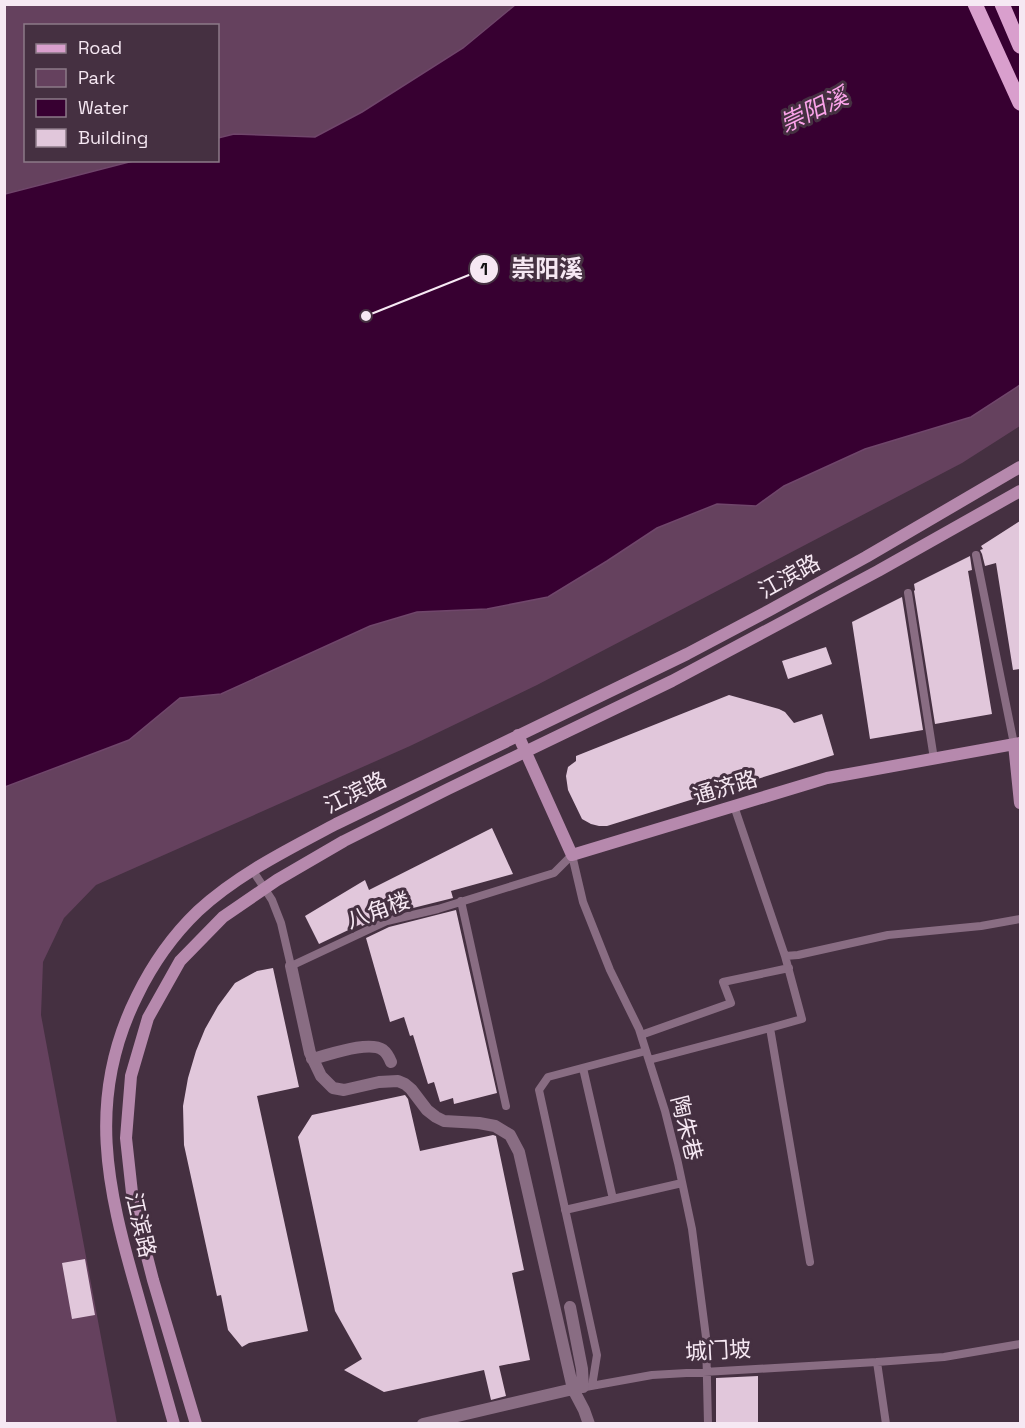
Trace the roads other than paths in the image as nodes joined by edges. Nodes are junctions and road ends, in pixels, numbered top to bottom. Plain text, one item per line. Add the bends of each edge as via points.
1 (975, 4) edge
2 (1002, 4) edge
3 (1020, 46) edge
4 (1020, 103) edge
5 (1020, 467) edge
6 (1020, 490) edge
7 (976, 555) dead end
8 (908, 594) dead end
9 (518, 735) junction
10 (1017, 744) edge
11 (526, 752) junction
12 (934, 759) junction
13 (1020, 803) edge
14 (734, 806) junction
15 (572, 855) junction
16 (253, 871) junction
17 (264, 889) junction
18 (461, 901) junction
19 (1020, 919) edge
20 (785, 956) junction
21 (291, 966) junction
22 (789, 968) junction
23 (770, 1028) junction
24 (641, 1035) junction
25 (647, 1056) junction
26 (312, 1059) junction
27 (391, 1062) dead end
28 (583, 1068) junction
29 (506, 1106) dead end
30 (682, 1183) junction
31 (614, 1199) junction
32 (565, 1210) junction
33 (810, 1262) dead end
34 (570, 1307) dead end
35 (1020, 1344) edge
36 (877, 1362) junction
37 (707, 1372) junction
38 (583, 1387) junction
39 (174, 1424) edge
40 (196, 1424) edge
41 (423, 1424) edge
42 (589, 1424) edge
43 (708, 1424) edge
44 (886, 1424) edge

1 - 4 main road
2 - 3 main road
5 - 9 main road, 江滨路 via 770,610
6 - 11 main road, 江滨路 via 682,676
7 - 10 lane
8 - 12 lane
9 - 11 main road
9 - 16 main road, 江滨路 via 336,824
10 - 12 main road, 通济路
10 - 13 main road
11 - 15 main road
11 - 17 main road, 江滨路 via 344,842
12 - 14 main road, 通济路 via 827,778
14 - 15 main road, 通济路
14 - 20 lane
15 - 18 lane, 八角楼 via 554,873
15 - 24 lane, 陶朱巷 via 583,902
16 - 17 lane
16 - 39 main road, 江滨路 via 198,911 155,963 124,1021 106,1099 105,1137 113,1204
17 - 21 lane via 281,923
17 - 40 main road, 江滨路 via 223,917 180,961 148,1017 131,1076 126,1138 133,1202
18 - 21 lane, 八角楼 via 387,921
18 - 29 lane
19 - 20 lane via 888,935
20 - 22 lane
21 - 26 street
22 - 23 lane via 802,1019
22 - 24 lane via 723,982 731,1003
23 - 25 lane
23 - 33 lane
24 - 25 lane, 陶朱巷
25 - 28 lane
25 - 30 lane, 陶朱巷
26 - 27 street via 376,1046 385,1051
26 - 38 street via 333,1088 344,1090 398,1081 444,1121 495,1126 510,1136 519,1152
28 - 31 lane
28 - 32 lane via 548,1077 539,1090
30 - 31 lane
30 - 37 lane, 陶朱巷 via 692,1229
31 - 32 lane
32 - 38 lane via 597,1355
34 - 38 street
35 - 36 lane, 城门坡
36 - 37 lane, 城门坡
36 - 44 lane
37 - 38 lane, 城门坡 via 652,1375
37 - 43 lane, 陶朱巷
38 - 41 street, 城门坡
38 - 42 street

